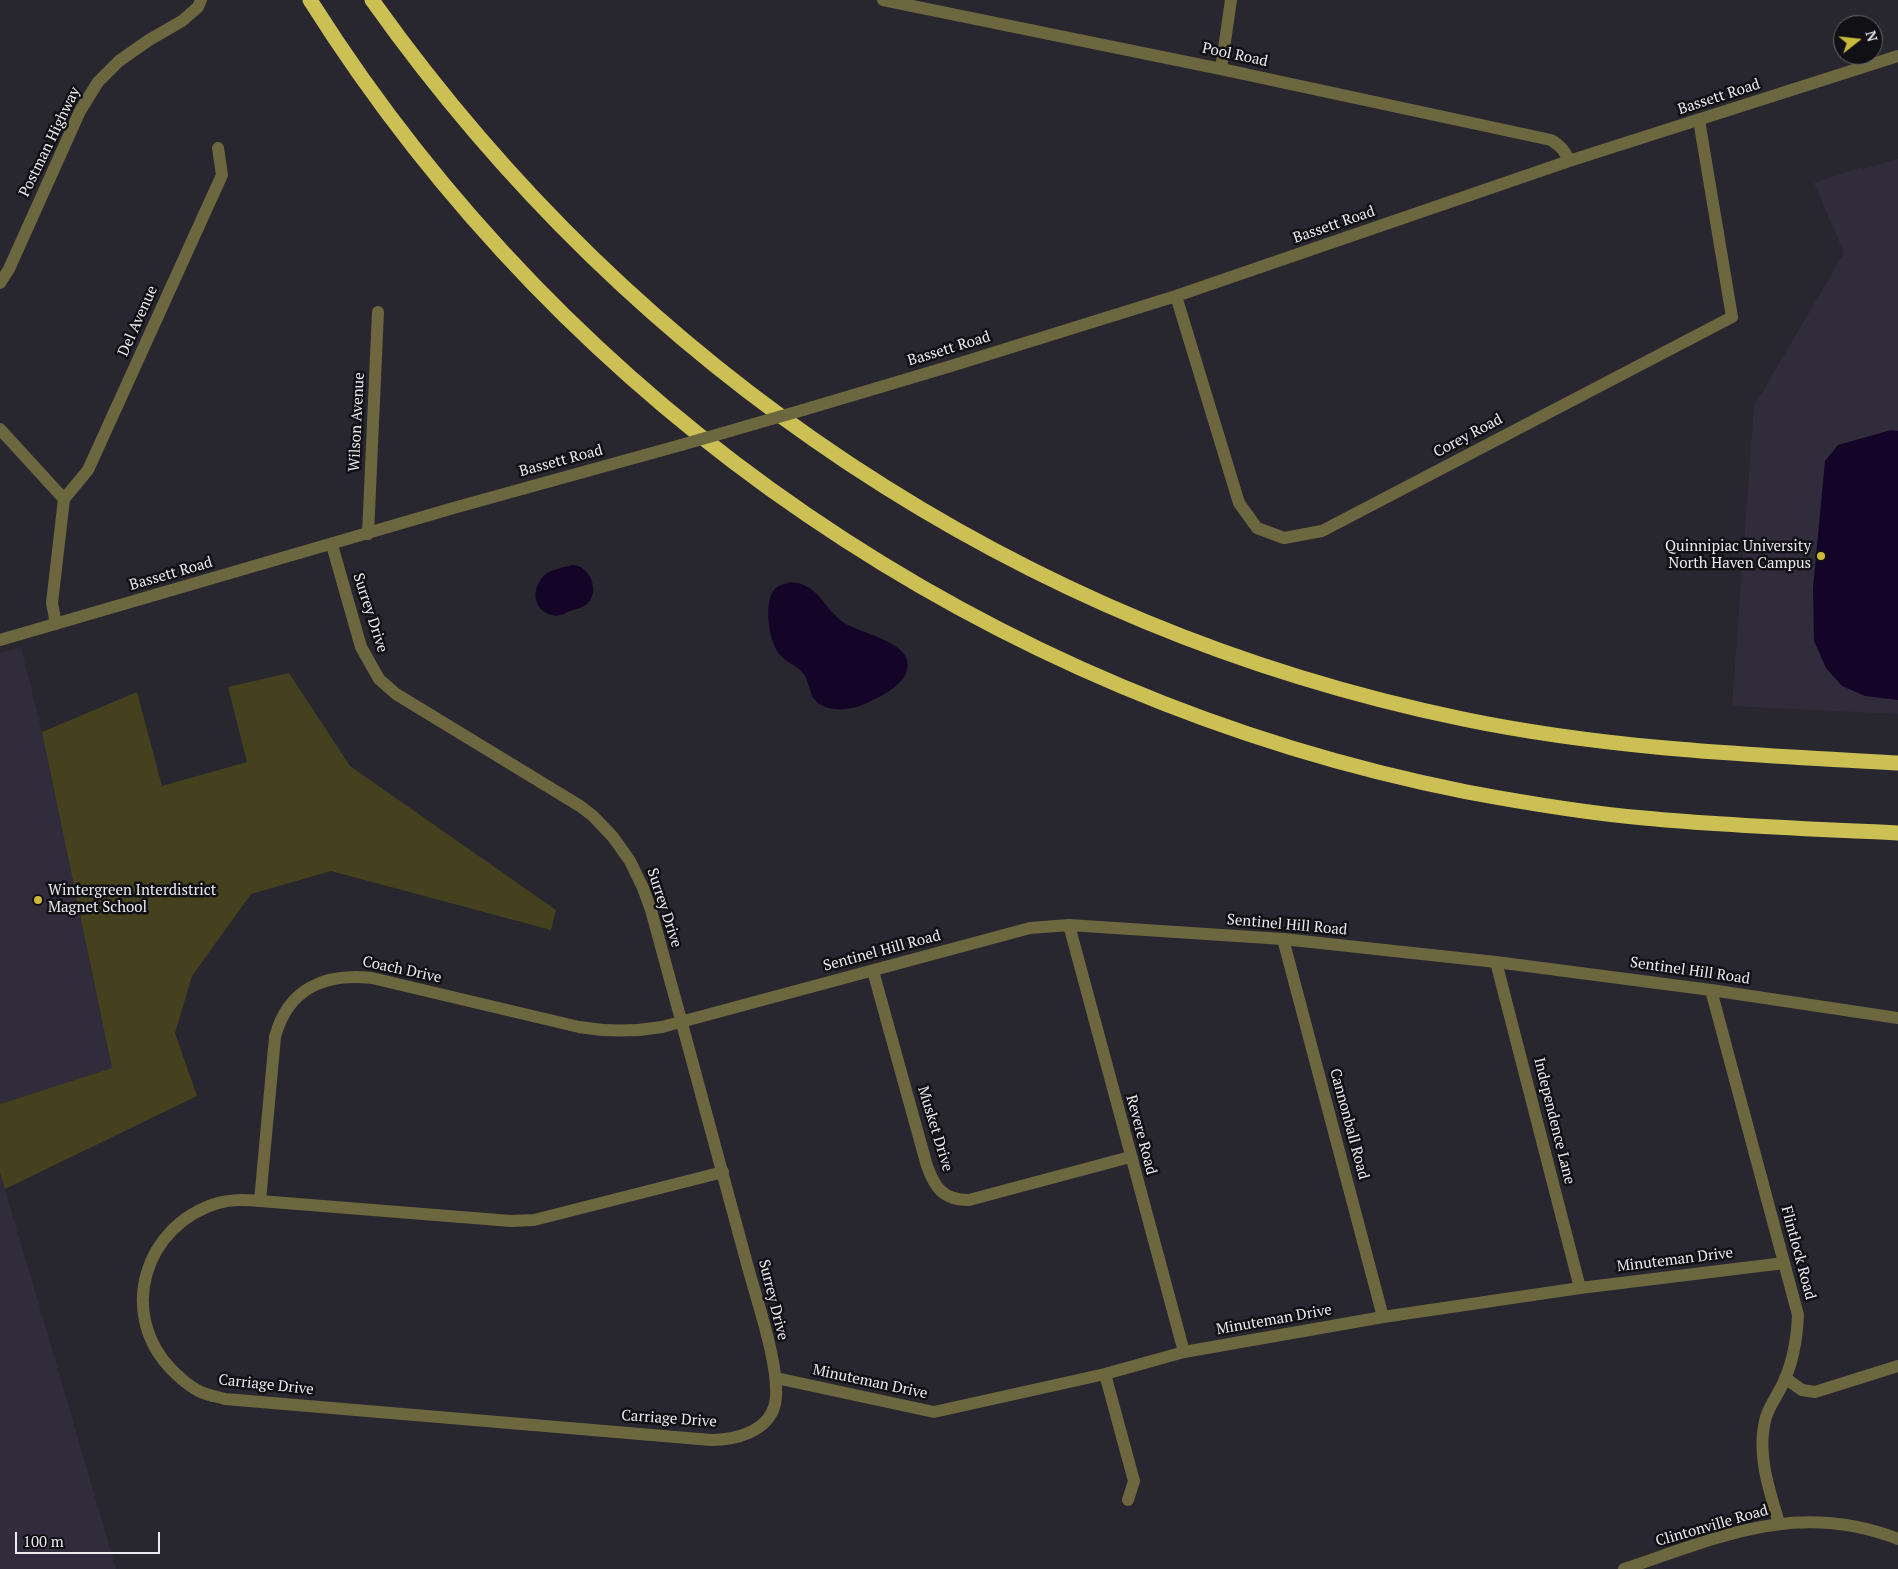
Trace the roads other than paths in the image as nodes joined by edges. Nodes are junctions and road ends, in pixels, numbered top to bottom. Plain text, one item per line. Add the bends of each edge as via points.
1 (201, 0) edge
2 (310, 0) edge
3 (372, 0) edge
4 (883, 0) edge
5 (1231, 0) edge
6 (1898, 56) edge
7 (1221, 69) junction
8 (1699, 120) junction
9 (218, 148) dead end
10 (1569, 161) junction
11 (0, 282) edge
12 (1176, 296) junction
13 (378, 312) dead end
14 (0, 429) edge
15 (64, 499) junction
16 (368, 534) junction
17 (332, 545) junction
18 (56, 624) junction
19 (0, 640) edge
20 (1898, 763) edge
21 (1898, 833) edge
22 (1069, 925) junction
23 (1283, 939) junction
24 (1496, 962) junction
25 (872, 971) junction
26 (1711, 990) junction
27 (1898, 1018) edge
28 (681, 1021) junction
29 (1130, 1157) junction
30 (723, 1172) junction
31 (260, 1201) junction
32 (1784, 1263) junction
33 (1580, 1288) junction
34 (1383, 1317) junction
35 (1184, 1352) junction
36 (1898, 1366) edge
37 (1105, 1374) junction
38 (776, 1378) junction
39 (1785, 1378) junction
40 (1128, 1500) dead end
41 (1779, 1523) junction
42 (1898, 1539) edge
43 (1624, 1569) edge

1 - 11 street, Postman Highway via 182,21 119,61 98,82 80,111
2 - 21 highway via 377,99 423,159 509,259 587,337 666,408 762,484 890,568 995,626 1096,675 1223,725 1341,762 1423,782 1509,800 1622,816
3 - 20 highway via 439,90 520,183 594,260 682,339 759,401 858,470 938,520 1043,575 1229,653 1354,693 1463,719 1549,735 1637,746
4 - 7 street, Pool Road
5 - 7 street
6 - 8 street, Bassett Road
7 - 10 street, Pool Road via 1551,140 1560,145
8 - 10 street, Bassett Road
8 - 12 street, Corey Road via 1732,317 1322,531 1284,538 1257,528 1239,503
9 - 15 street, Del Avenue via 222,174 88,470
10 - 12 street, Bassett Road
12 - 16 street, Bassett Road, bridge via 803,410
13 - 16 street, Wilson Avenue
14 - 15 street
15 - 18 street via 52,603
16 - 17 street, Bassett Road
17 - 18 street, Bassett Road
17 - 28 street, Surrey Drive via 361,647 379,679 396,694 580,806 622,848 643,888
18 - 19 street, Bassett Road
22 - 23 street, Sentinel Hill Road
22 - 25 street, Sentinel Hill Road via 1030,928
22 - 29 street, Revere Road
23 - 24 street, Sentinel Hill Road
23 - 34 street, Cannonball Road
24 - 26 street, Sentinel Hill Road
24 - 33 street, Independence Lane
25 - 28 street, Sentinel Hill Road
25 - 29 street, Musket Drive via 927,1166 938,1189 957,1200 969,1200
26 - 27 street, Sentinel Hill Road
26 - 32 street, Flintlock Road
28 - 30 street, Surrey Drive
28 - 31 street, Coach Drive via 643,1030 609,1032 372,978 342,976 322,982 305,991 283,1013 274,1037
29 - 35 street, Revere Road
30 - 31 street, Carriage Drive via 534,1220 511,1221
30 - 38 street, Surrey Drive
31 - 38 street, Carriage Drive via 220,1202 188,1216 162,1240 148,1268 142,1305 150,1340 160,1358 175,1373 205,1394 225,1399 725,1440 750,1432 768,1417 774,1406
32 - 33 street, Minuteman Drive
32 - 39 street, Flintlock Road via 1798,1315 1797,1340
33 - 34 street, Minuteman Drive
34 - 35 street, Minuteman Drive
35 - 37 street, Minuteman Drive
36 - 39 street via 1815,1392 1802,1390
37 - 38 street, Minuteman Drive via 934,1412
37 - 40 street via 1134,1481
39 - 41 street, Flintlock Road via 1766,1416 1762,1445 1766,1476
41 - 42 street, Clintonville Road via 1831,1523 1859,1527
41 - 43 street, Clintonville Road via 1722,1536

